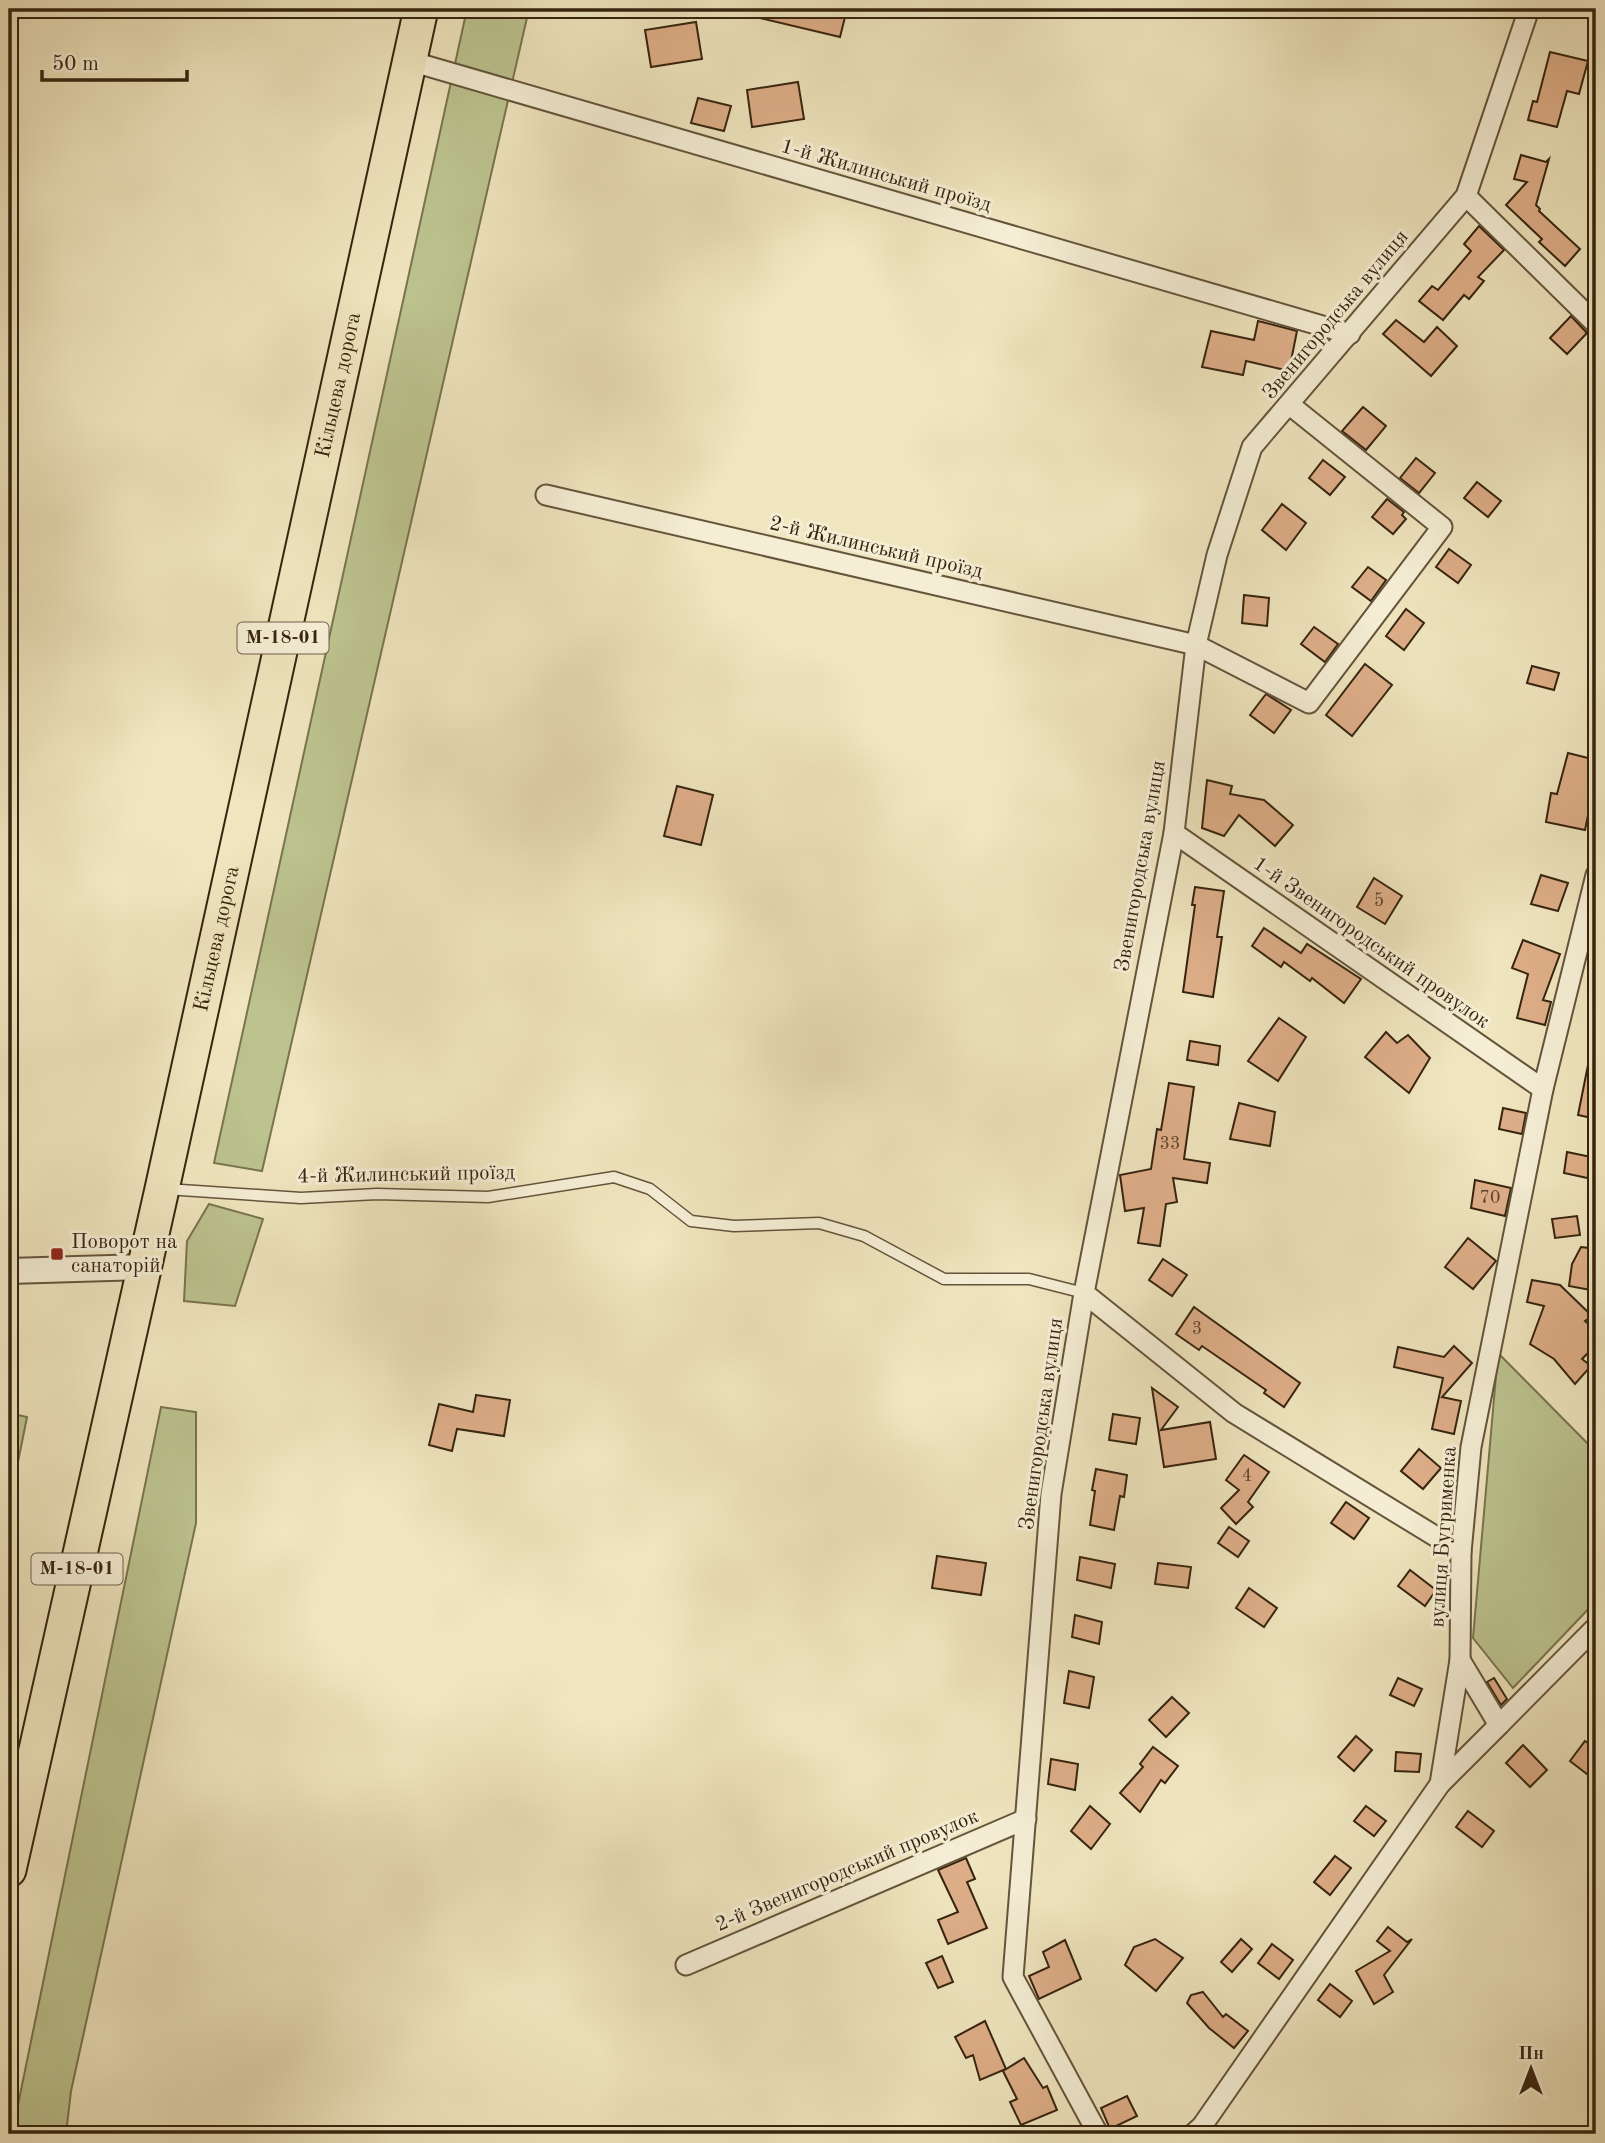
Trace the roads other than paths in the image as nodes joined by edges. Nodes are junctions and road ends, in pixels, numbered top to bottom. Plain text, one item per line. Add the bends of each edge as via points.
1 (421, 9) edge
2 (1529, 9) edge
3 (410, 61) junction
4 (1466, 196) junction
5 (1596, 324) edge
6 (1350, 334) junction
7 (1290, 405) junction
8 (546, 495) dead end
9 (1196, 645) junction
10 (1174, 833) junction
11 (1596, 875) edge
12 (1543, 1089) junction
13 (162, 1189) junction
14 (144, 1267) junction
15 (9, 1271) edge
16 (1084, 1293) junction
17 (1461, 1552) junction
18 (1596, 1626) edge
19 (1460, 1660) junction
20 (1499, 1725) junction
21 (22, 1759) edge
22 (1440, 1784) junction
23 (1026, 1819) junction
24 (9, 1870) edge
25 (686, 1965) dead end
26 (1098, 2134) edge
27 (1193, 2134) edge

1 - 3 highway, Кільцева дорога / М-18-01
2 - 4 street, Звенигородська вулиця
3 - 6 street, 1-й Жилинський проїзд
3 - 13 highway, Кільцева дорога / М-18-01
4 - 5 street
4 - 6 street, Звенигородська вулиця
6 - 7 street, Звенигородська вулиця
7 - 9 street, Звенигородська вулиця via 1252,447 1217,555
7 - 9 street, 2-й Жилинський проїзд via 1442,527 1309,703
8 - 9 street, 2-й Жилинський проїзд
9 - 10 street, Звенигородська вулиця
10 - 12 street, 1-й Звенигородський провулок
10 - 16 street, Звенигородська вулиця
11 - 12 street, вулиця Бугрименка
12 - 17 street, вулиця Бугрименка via 1471,1447
13 - 14 highway, Кільцева дорога / М-18-01
13 - 16 lane, 4-й Жилинський проїзд via 301,1198 377,1194 488,1197 614,1177 650,1189 691,1221 734,1226 819,1223 864,1236 943,1279 1030,1279
14 - 15 street
14 - 21 highway, Кільцева дорога / М-18-01
16 - 17 street via 1234,1413
16 - 23 street, Звенигородська вулиця via 1051,1494
17 - 19 street, вулиця Бугрименка
18 - 20 street
19 - 20 street
19 - 22 street, вулиця Бугрименка
20 - 22 street
21 - 24 highway, Кільцева дорога / М-18-01
22 - 27 street, вулиця Бугрименка
23 - 25 street, 2-й Звенигородський провулок
23 - 26 street via 1013,1977

